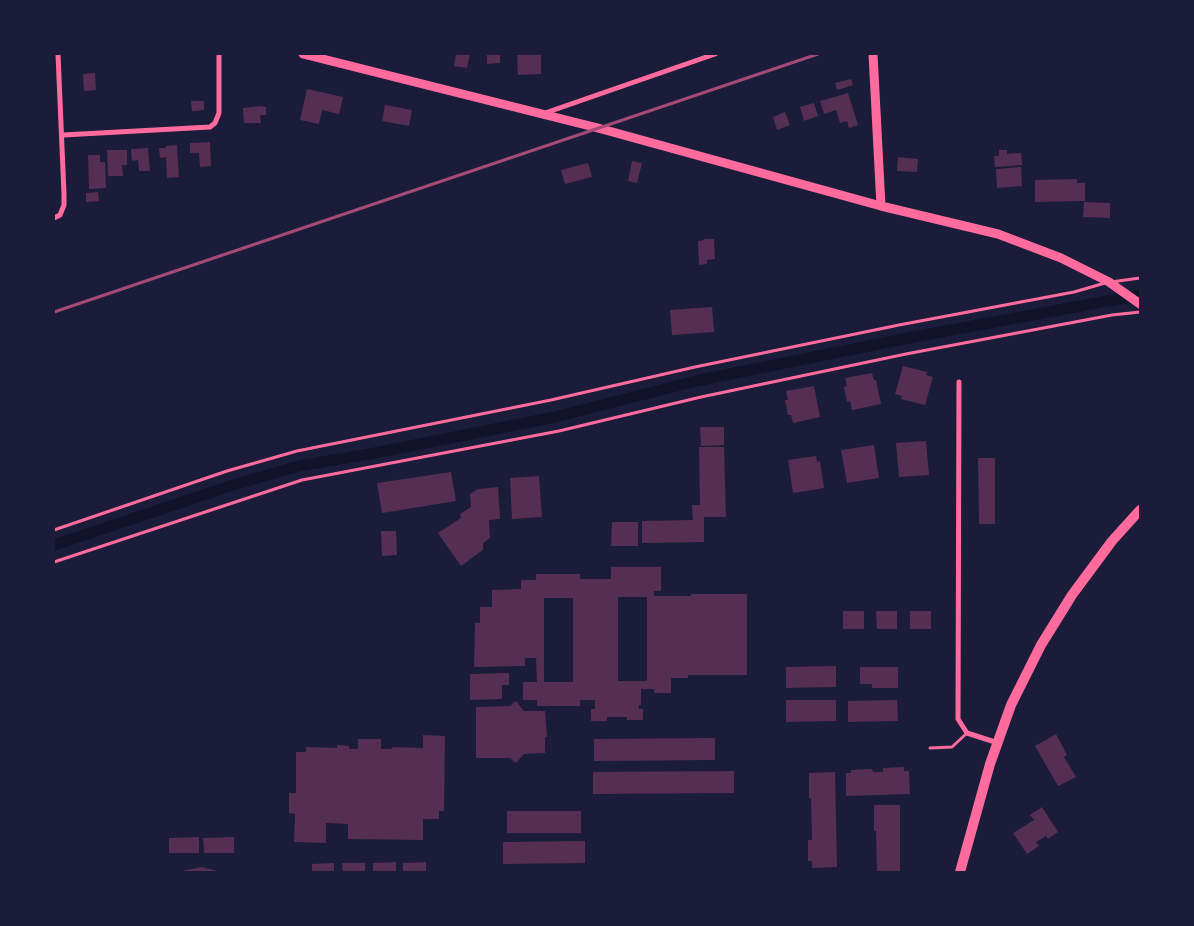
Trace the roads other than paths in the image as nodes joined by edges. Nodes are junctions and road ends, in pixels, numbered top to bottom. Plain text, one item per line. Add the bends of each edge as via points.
1 (58, 54) edge
2 (219, 54) edge
3 (303, 54) edge
4 (715, 54) edge
5 (873, 54) edge
6 (543, 114) junction
7 (54, 128) edge
8 (62, 128) junction
9 (63, 135) junction
10 (881, 206) junction
11 (54, 218) edge
12 (1140, 278) edge
13 (1111, 283) junction
14 (1140, 304) edge
15 (1140, 312) edge
16 (959, 382) dead end
17 (1140, 510) edge
18 (54, 530) edge
19 (54, 562) edge
20 (967, 733) junction
21 (998, 743) junction
22 (930, 748) dead end
23 (960, 872) edge

1 - 8 street
2 - 9 street via 218,113 210,127
3 - 6 main road
4 - 6 street
5 - 10 main road
6 - 10 main road
7 - 8 street
8 - 9 street
9 - 11 street via 64,205 60,215
10 - 13 main road via 998,234 1061,258
12 - 13 lane
13 - 14 main road
13 - 18 lane via 297,451 227,470
15 - 19 lane via 906,354 559,431 302,480
16 - 20 street via 958,719
17 - 21 main road via 1072,595 1041,645
20 - 21 street
20 - 22 lane via 952,747
21 - 23 main road

